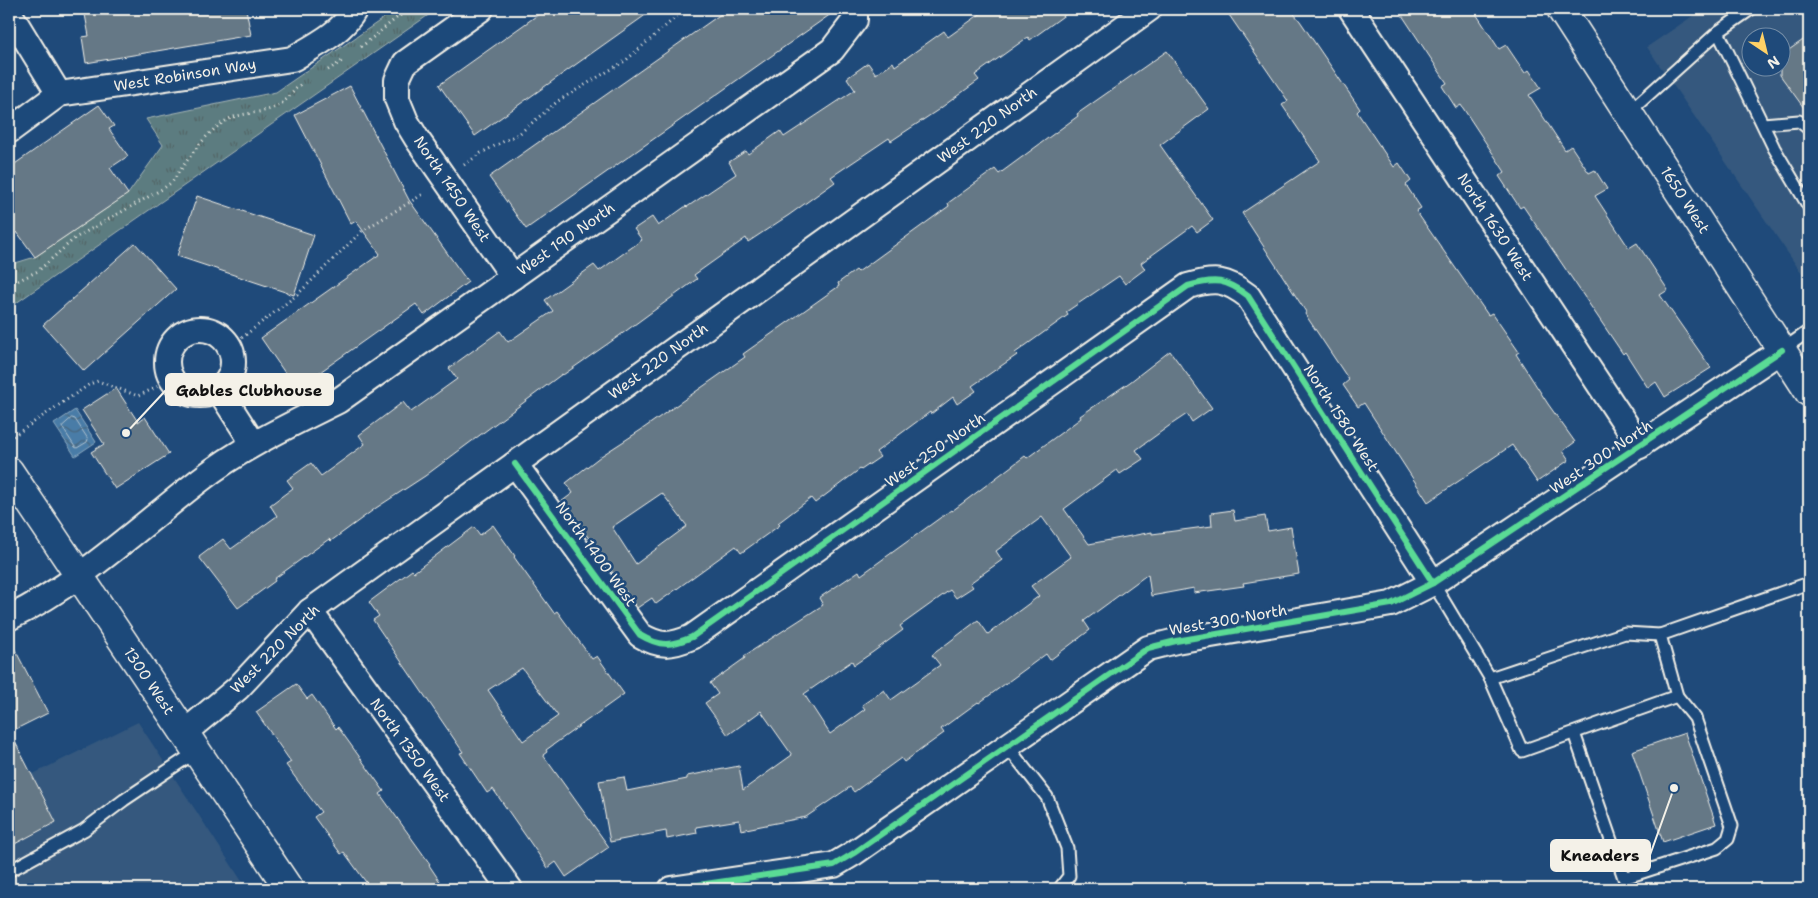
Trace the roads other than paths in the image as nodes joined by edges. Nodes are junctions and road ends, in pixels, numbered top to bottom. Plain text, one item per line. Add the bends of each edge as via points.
1 (12, 9) edge
2 (355, 9) edge
3 (481, 9) edge
4 (855, 9) edge
5 (1149, 9) edge
6 (1351, 9) edge
7 (1561, 9) edge
8 (1751, 9) edge
9 (9, 12) edge
10 (1718, 32) junction
11 (59, 94) junction
12 (1628, 113) junction
13 (1763, 124) junction
14 (1809, 129) edge
15 (9, 131) edge
16 (1809, 207) edge
17 (513, 277) junction
18 (1218, 280) joint
19 (1809, 331) edge
20 (1782, 350) junction
21 (220, 390) junction
22 (1809, 392) edge
23 (253, 443) junction
24 (1640, 446) junction
25 (515, 464) junction
26 (9, 471) edge
27 (78, 576) junction
28 (1433, 582) junction
29 (1809, 583) edge
30 (310, 611) junction
31 (9, 618) edge
32 (1660, 635) junction
33 (667, 644) joint
34 (1490, 678) junction
35 (1678, 696) junction
36 (1574, 733) junction
37 (190, 742) junction
38 (1007, 746) junction
39 (9, 871) edge
40 (722, 886) edge
41 (289, 889) edge
42 (510, 889) edge
43 (671, 889) edge
44 (1059, 889) edge

1 - 9 street
2 - 11 street, West Robinson Way via 350,18 321,43 292,59
3 - 17 street, North 1450 West via 406,62 397,80 397,99 417,139
4 - 17 street, West 190 North via 855,20 832,50
5 - 25 street, West 220 North
6 - 24 street, North 1630 West
7 - 12 street, 1650 West
8 - 10 lane
9 - 11 street
10 - 12 lane
10 - 13 lane
11 - 15 street, West Robinson Way
12 - 20 street, 1650 West
13 - 14 lane via 1799,121
13 - 16 lane
17 - 23 street, West 190 North via 338,401
18 - 28 street, North 1580 West via 1235,286 1248,296
18 - 33 street, West 250 North via 1188,286 692,637
19 - 20 lane
20 - 22 street, 1650 West
20 - 24 street, West 300 North
21 - 21 street via 231,374 233,356 230,347 223,338 204,329 183,333 169,349 166,359 171,380 188,394 199,396
21 - 23 street
23 - 27 street, West 190 North via 211,493 156,516
24 - 28 street, West 300 North
25 - 30 street, West 220 North
25 - 33 street, North 1400 West via 640,635 654,643
26 - 27 street, 1300 West
27 - 31 street, West 190 North
27 - 37 street, 1300 West
28 - 34 lane
28 - 38 street, West 300 North via 1391,604 1148,648
29 - 32 lane
30 - 37 street, West 220 North
30 - 42 street, North 1350 West
32 - 34 lane via 1624,634
32 - 35 lane
34 - 36 lane via 1522,751
35 - 36 lane
35 - 36 lane via 1695,718 1732,826 1728,839 1717,848 1624,878
37 - 39 lane via 84,830
37 - 41 street, 1300 West
38 - 40 street, West 300 North via 834,865
38 - 44 lane via 1046,797 1067,848 1069,876
40 - 43 street, West 300 North

